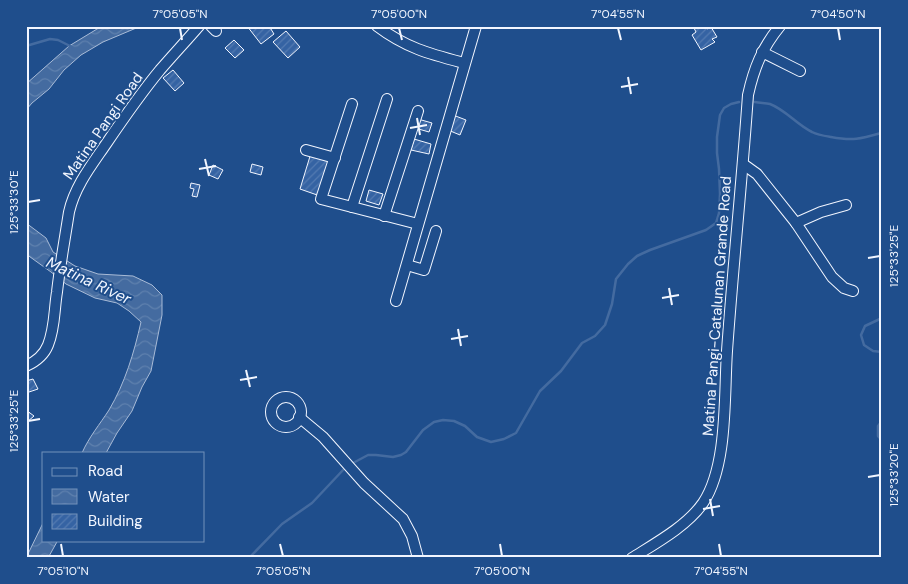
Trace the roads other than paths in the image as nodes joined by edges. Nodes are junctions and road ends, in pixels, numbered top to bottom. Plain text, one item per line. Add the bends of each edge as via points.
1 (199, 26) edge
2 (377, 26) edge
3 (476, 26) edge
4 (780, 26) edge
5 (762, 52) junction
6 (464, 63) junction
7 (800, 71) dead end
8 (387, 99) dead end
9 (352, 104) dead end
10 (418, 111) dead end
11 (306, 150) dead end
12 (335, 158) junction
13 (743, 164) junction
14 (846, 205) dead end
15 (352, 207) junction
16 (384, 216) junction
17 (796, 223) junction
18 (418, 224) junction
19 (436, 231) dead end
20 (406, 265) junction
21 (853, 291) dead end
22 (396, 301) dead end
23 (26, 366) edge
24 (299, 418) dead end
25 (418, 558) edge
26 (632, 558) edge

1 - 23 street, Matina Pangi Road via 160,70 84,175 72,200 52,333 41,356
2 - 6 street via 406,45
3 - 6 street
4 - 5 street, Matina Pangi-Catalunan Grande Road
5 - 7 street
5 - 13 street, Matina Pangi-Catalunan Grande Road via 748,95
6 - 18 street
8 - 15 street
9 - 12 street
10 - 16 street
11 - 12 street
12 - 15 street via 321,199
13 - 17 street via 757,174
13 - 26 street, Matina Pangi-Catalunan Grande Road via 722,446 717,472 703,503 691,516
14 - 17 street
15 - 16 street
16 - 18 street
17 - 21 street via 832,277
18 - 20 street
19 - 20 street via 424,270
20 - 22 street
24 - 25 street via 316,430 364,484 403,519

